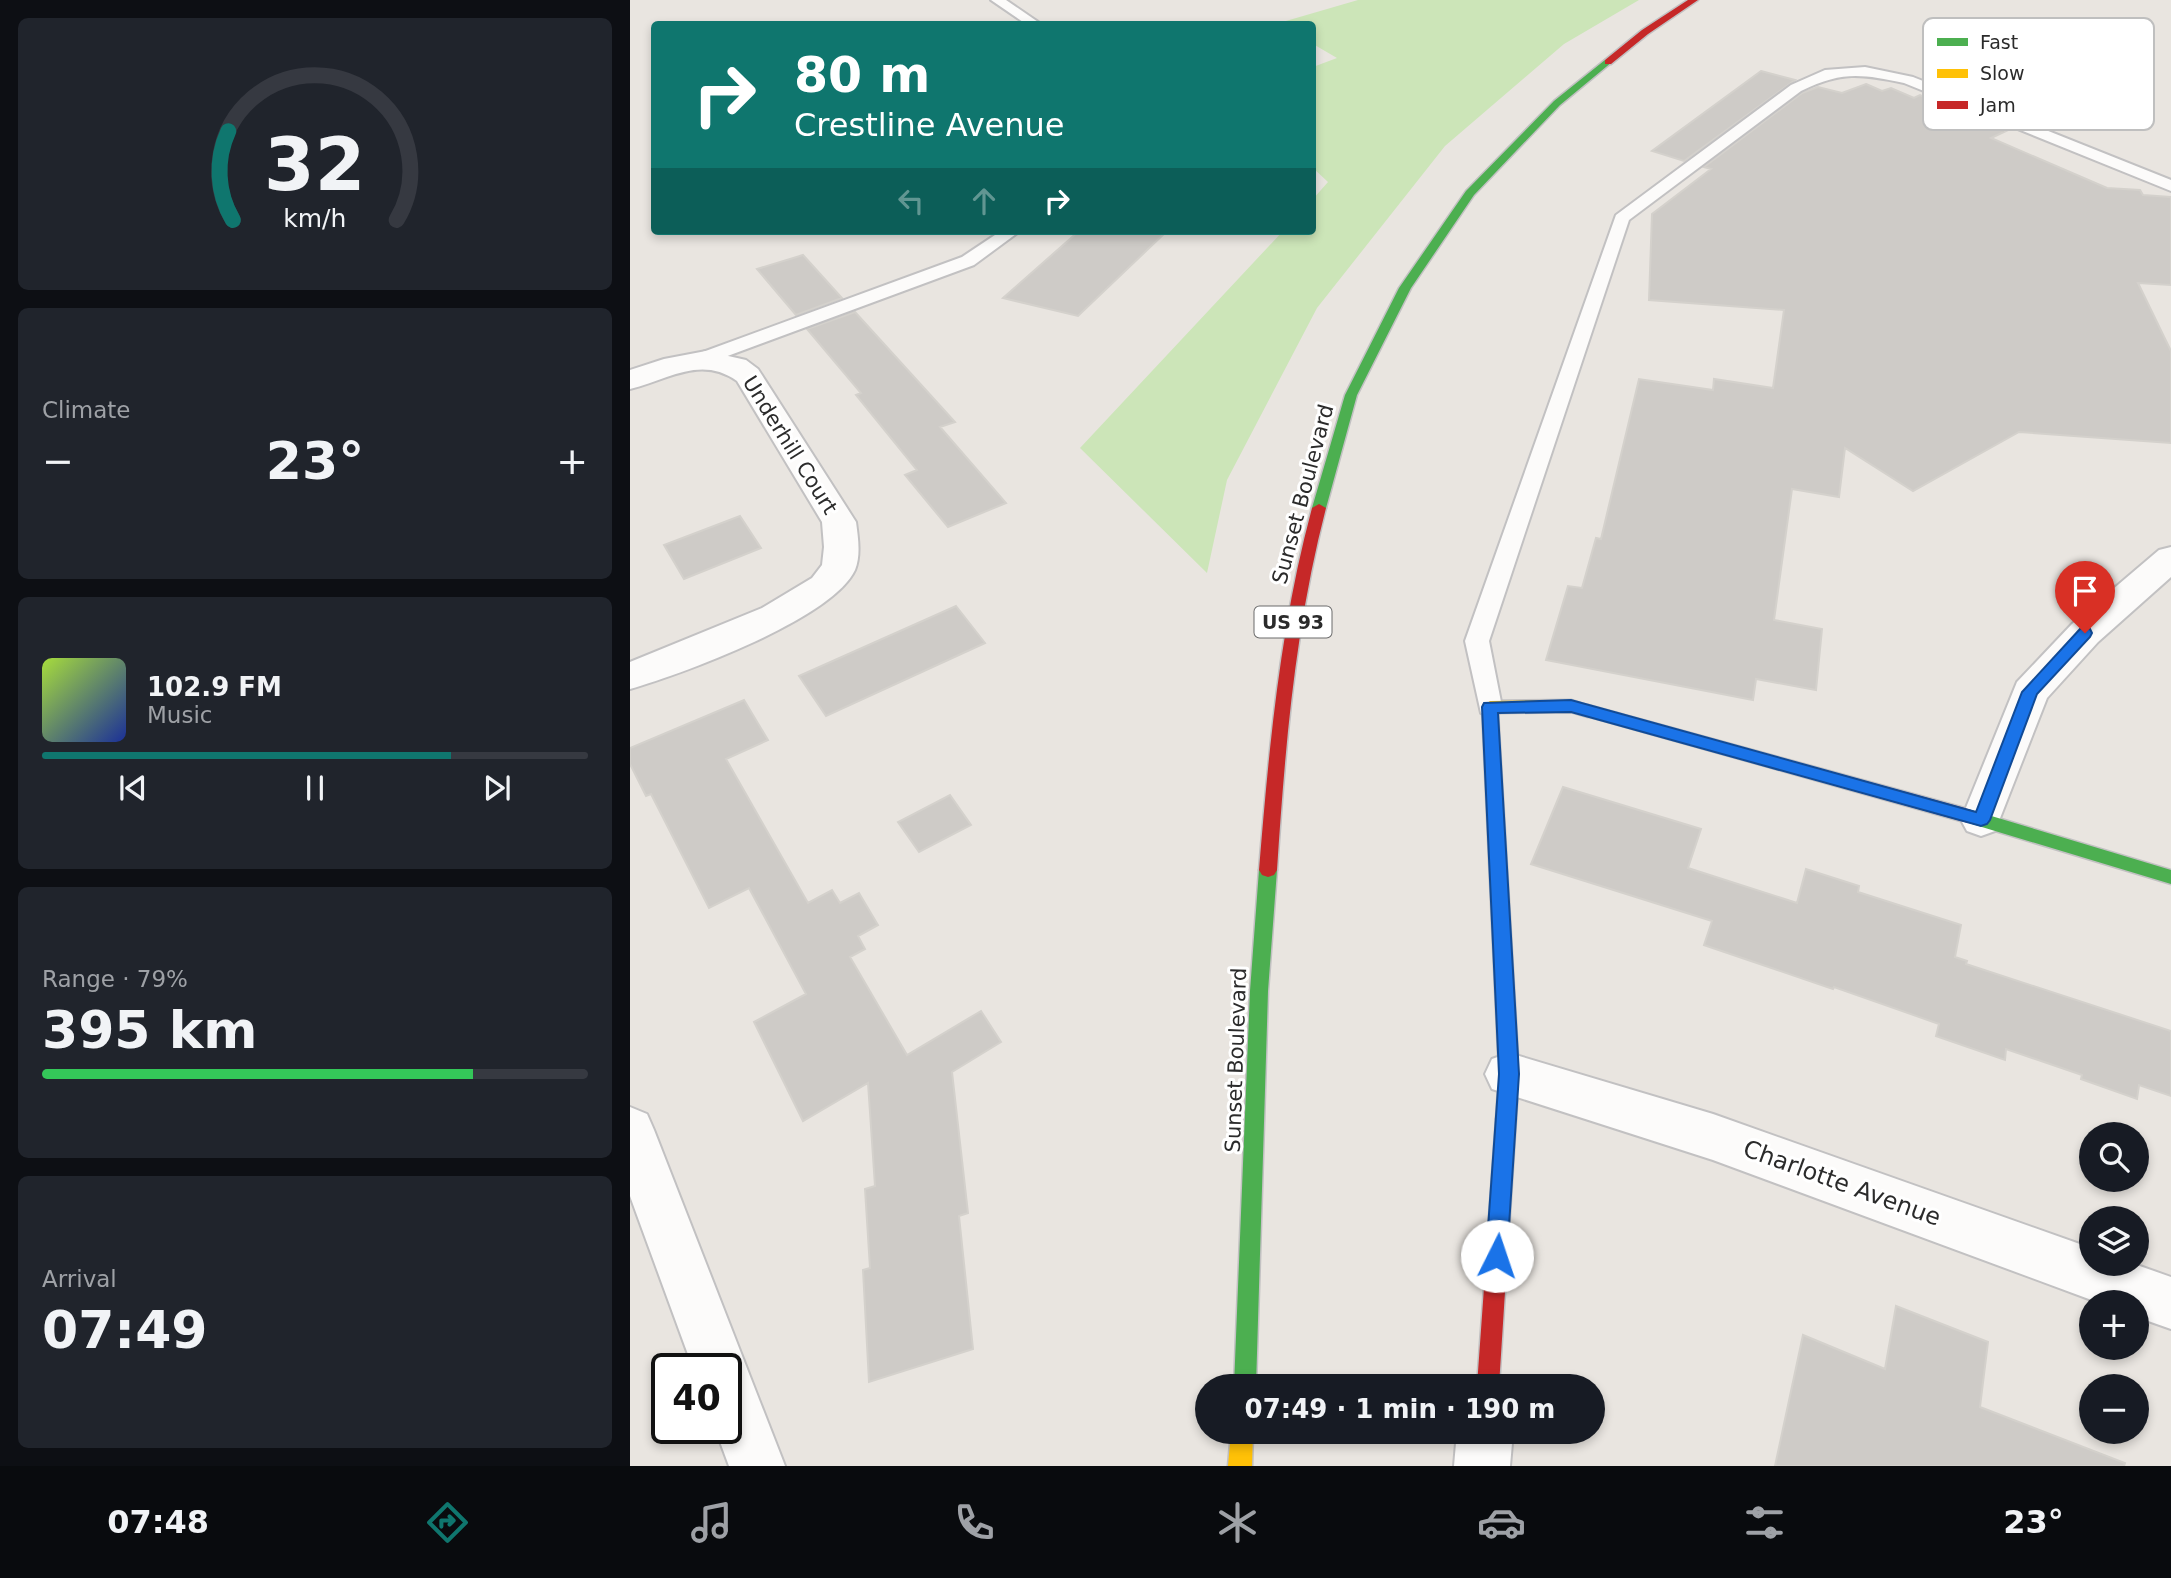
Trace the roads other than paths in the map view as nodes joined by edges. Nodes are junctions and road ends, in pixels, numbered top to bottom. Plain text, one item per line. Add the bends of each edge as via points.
1 (997, 0) edge
2 (1694, 0) edge
3 (1029, 21) edge
4 (1923, 86) edge
5 (2032, 130) edge
6 (2171, 186) edge
7 (1006, 235) edge
8 (699, 360) junction
9 (630, 380) edge
10 (2171, 558) edge
11 (630, 676) edge
12 (1490, 707) junction
13 (1981, 820) junction
14 (2171, 877) edge
15 (1509, 1074) junction
16 (630, 1130) edge
17 (2171, 1303) edge
18 (714, 1353) edge
19 (1245, 1374) edge
20 (1489, 1374) edge
21 (742, 1426) edge
22 (1241, 1444) edge
23 (1484, 1444) edge
24 (757, 1466) edge
25 (1240, 1466) edge
26 (1482, 1466) edge

1 - 3 lane
2 - 19 main road, Sunset Boulevard / US 93 via 1645,32 1557,103 1470,193 1405,288 1351,395 1303,562 1279,717 1258,991
4 - 12 lane via 1865,71 1825,74 1796,88 1622,218 1477,641
5 - 6 lane
7 - 8 lane via 968,261
8 - 9 street, Underhill Court
8 - 11 street, Underhill Court via 724,361 748,374 839,522 842,544 836,571 814,594 787,610
10 - 13 street via 2085,633 2030,692
12 - 13 main road via 1571,706
12 - 15 main road
13 - 14 main road
15 - 17 street, Charlotte Avenue via 1713,1137
15 - 20 main road
16 - 18 street
21 - 24 street
22 - 25 main road
23 - 26 street

